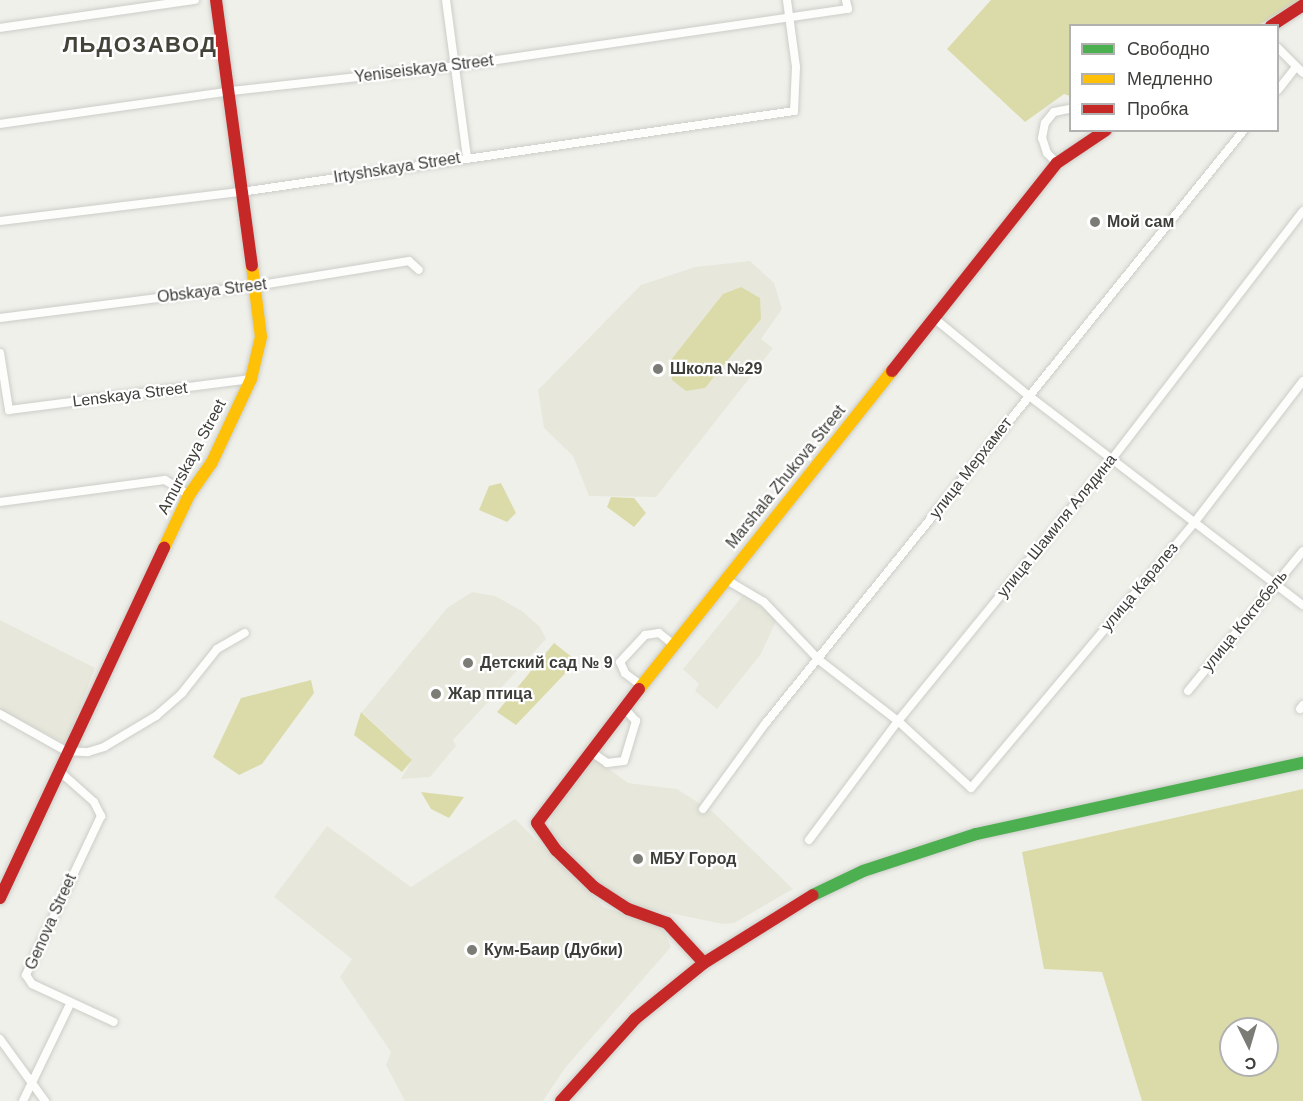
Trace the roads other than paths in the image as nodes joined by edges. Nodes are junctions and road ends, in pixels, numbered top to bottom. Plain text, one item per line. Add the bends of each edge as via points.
1 (195, 0) edge
2 (216, 0) edge
3 (446, 0) edge
4 (787, 0) edge
5 (1303, 4) edge
6 (847, 5) edge
7 (790, 16) junction
8 (1274, 24) edge
9 (0, 28) edge
10 (1279, 49) edge
11 (456, 66) junction
12 (1300, 70) edge
13 (1279, 89) edge
14 (231, 91) junction
15 (1069, 109) edge
16 (0, 124) edge
17 (1103, 132) edge
18 (1242, 132) edge
19 (467, 157) junction
20 (1062, 160) junction
21 (241, 192) junction
22 (1303, 212) edge
23 (0, 221) edge
24 (419, 270) dead end
25 (255, 286) junction
26 (0, 318) edge
27 (935, 319) junction
28 (0, 353) edge
29 (250, 379) junction
30 (1303, 381) edge
31 (1028, 395) junction
32 (1112, 459) junction
33 (189, 495) junction
34 (0, 502) edge
35 (1194, 522) junction
36 (1303, 551) edge
37 (725, 579) junction
38 (1275, 585) junction
39 (1303, 605) edge
40 (245, 633) dead end
41 (674, 645) junction
42 (819, 660) junction
43 (642, 686) junction
44 (1188, 691) dead end
45 (624, 708) junction
46 (0, 714) edge
47 (898, 721) junction
48 (66, 751) junction
49 (590, 751) junction
50 (1303, 764) edge
51 (58, 770) junction
52 (703, 809) dead end
53 (809, 840) dead end
54 (0, 898) edge
55 (704, 963) junction
56 (70, 1004) junction
57 (114, 1022) dead end
58 (0, 1039) edge
59 (31, 1083) junction
60 (23, 1101) edge
61 (45, 1101) edge
62 (561, 1101) edge

1 - 9 street
2 - 14 street, Amurskaya Street
3 - 11 street
4 - 7 street
5 - 8 street
6 - 7 street, Yeniseiskaya Street
7 - 11 street, Yeniseiskaya Street
7 - 19 street, Irtyshskaya Street via 796,67 794,111
10 - 12 street
11 - 14 street, Yeniseiskaya Street
11 - 19 street
12 - 13 street
14 - 16 street, Yeniseiskaya Street
14 - 21 street, Amurskaya Street
15 - 20 street via 1054,112 1045,123 1044,146
17 - 20 street, Marshala Zhukova Street
18 - 31 street, улица Мерхамет
19 - 21 street, Irtyshskaya Street
20 - 27 street, Marshala Zhukova Street
21 - 23 street, Irtyshskaya Street
21 - 25 street, Amurskaya Street
22 - 32 street, улица Шамиля Алядина
24 - 25 street, Obskaya Street via 409,261
25 - 26 street, Obskaya Street
25 - 29 street, Amurskaya Street via 261,338
27 - 31 street
27 - 37 street, Marshala Zhukova Street
28 - 29 street, Lenskaya Street via 9,410
29 - 33 street, Amurskaya Street via 212,462
30 - 35 street, улица Каралез
31 - 32 street
31 - 42 street, улица Мерхамет
32 - 35 street
32 - 47 street, улица Шамиля Алядина
33 - 34 street via 165,480
33 - 48 street, Amurskaya Street
35 - 38 street
35 - 47 street, улица Каралез via 971,788
36 - 38 street, улица Коктебель
37 - 41 street, Marshala Zhukova Street
37 - 42 street via 764,602
38 - 39 street
38 - 44 street, улица Коктебель
40 - 48 street via 217,649 182,693 143,727 96,749
41 - 43 street, Marshala Zhukova Street
41 - 43 street via 659,633 645,635 620,662 625,673
42 - 47 street
42 - 52 street, улица Мерхамет via 765,724
43 - 45 street, Marshala Zhukova Street
45 - 49 street, Marshala Zhukova Street
45 - 49 street via 636,721 624,761 607,763
46 - 48 street
47 - 53 street, улица Шамиля Алядина
48 - 51 street, Amurskaya Street
49 - 55 street, Marshala Zhukova Street via 537,823 556,849 594,887 628,909 667,923
50 - 55 street via 1023,823 914,852 814,894
51 - 54 street, Amurskaya Street
51 - 56 street, Genova Street via 94,802 101,816 26,971 32,984
55 - 62 street via 635,1019
56 - 57 street, Genova Street
56 - 59 street
58 - 59 street
59 - 60 street
59 - 61 street

